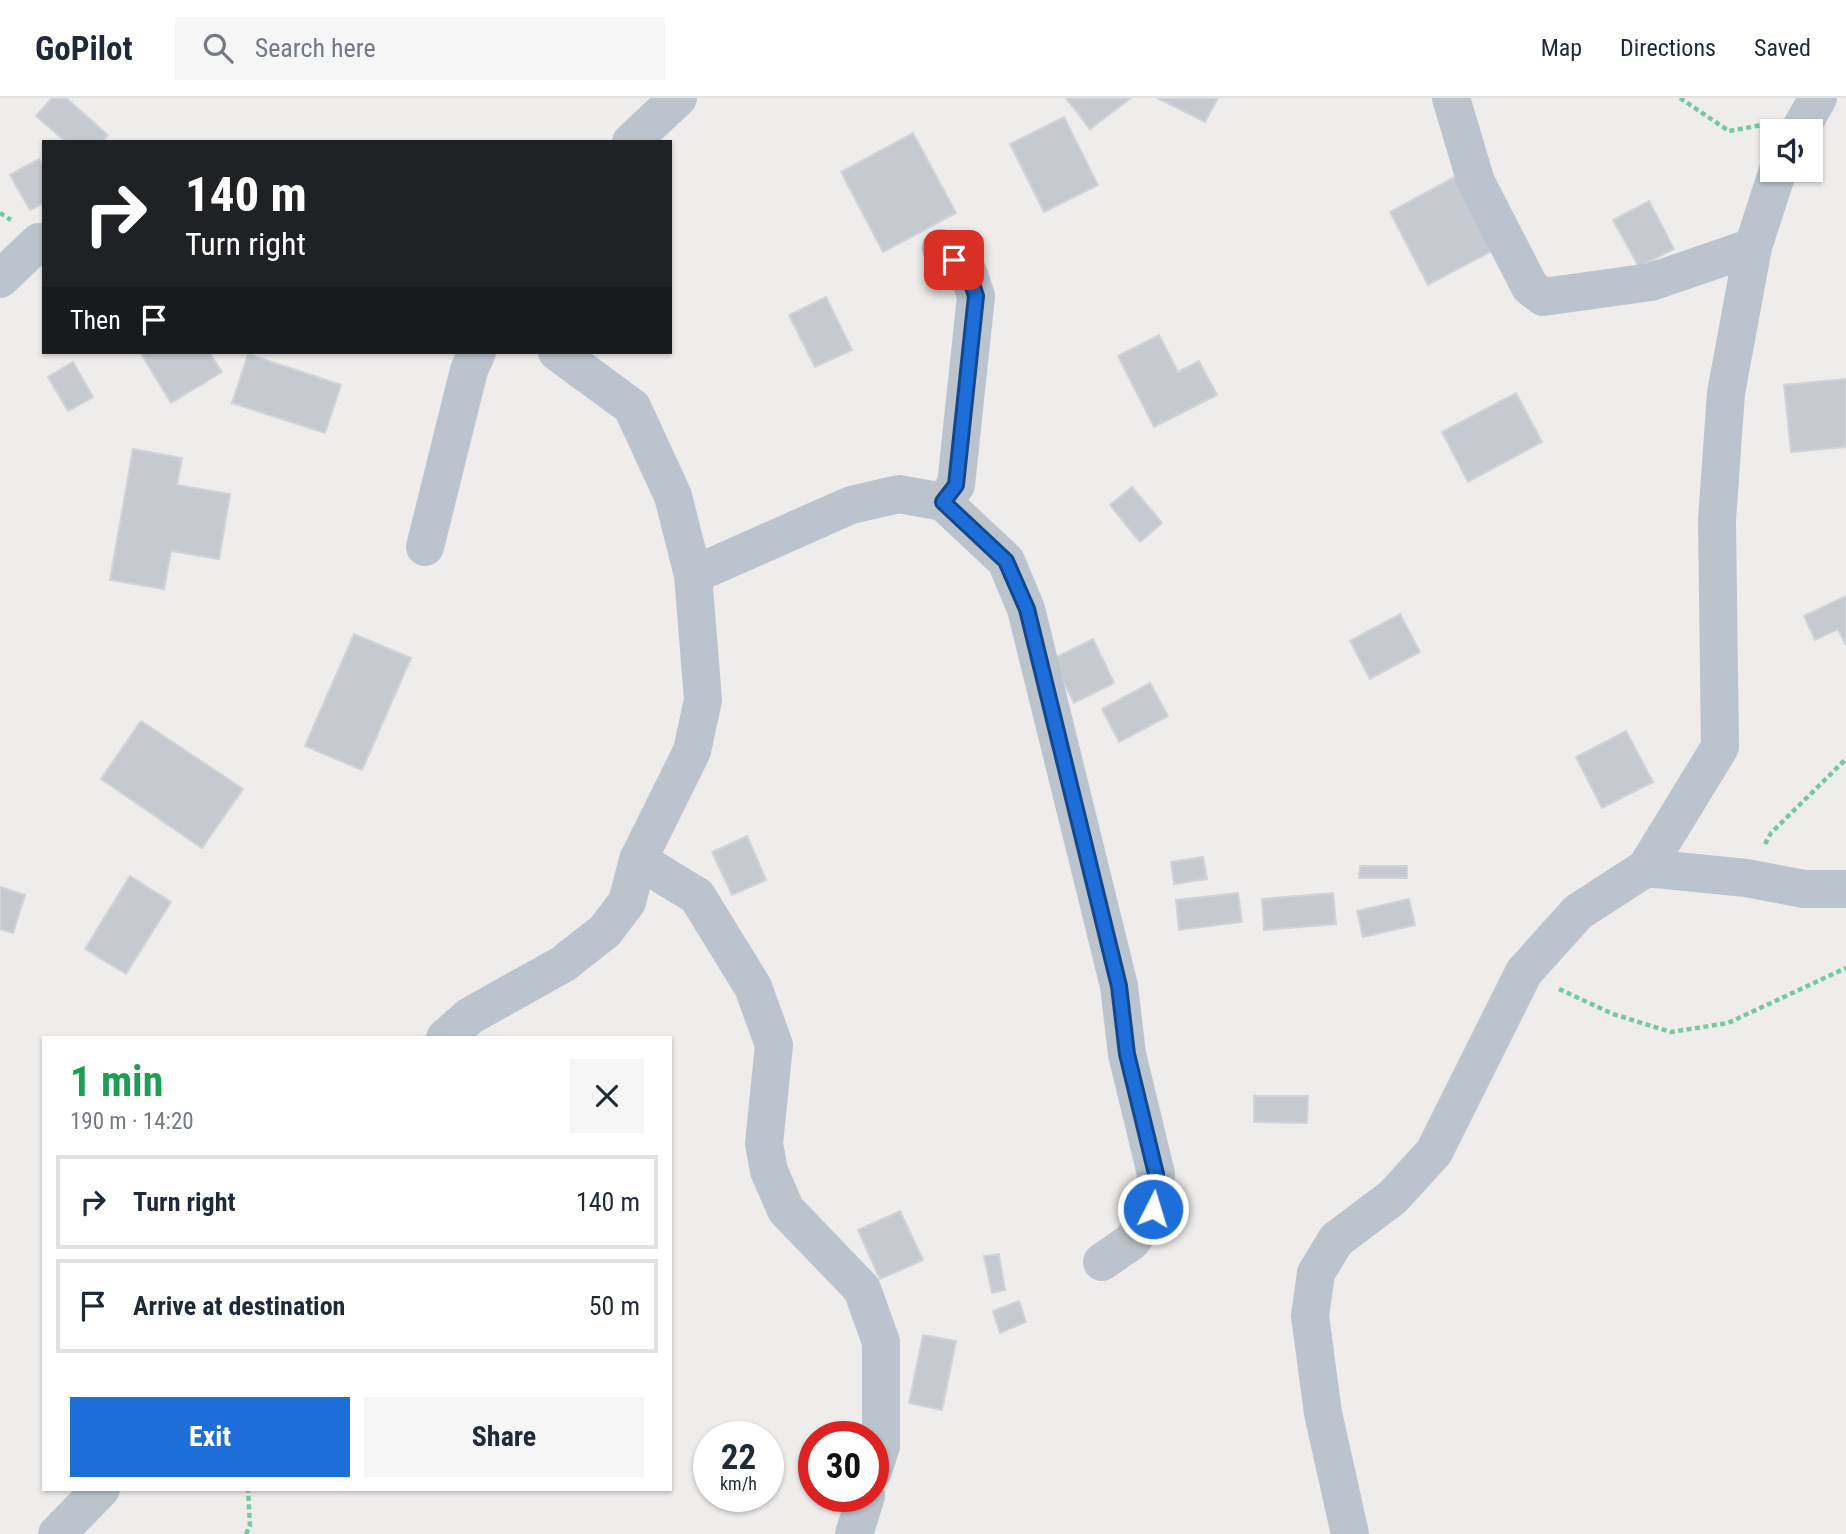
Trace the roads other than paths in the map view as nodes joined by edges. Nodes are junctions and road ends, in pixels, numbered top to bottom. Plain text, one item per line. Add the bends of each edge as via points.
1 (678, 98) edge
2 (1451, 98) edge
3 (1818, 98) edge
4 (1793, 119) edge
5 (633, 140) edge
6 (1774, 182) edge
7 (42, 242) edge
8 (1753, 247) junction
9 (941, 248) dead end
10 (0, 279) edge
11 (476, 354) edge
12 (559, 354) edge
13 (943, 502) junction
14 (425, 547) dead end
15 (694, 575) junction
16 (638, 860) junction
17 (1646, 868) junction
18 (1846, 889) edge
19 (447, 1036) edge
20 (1102, 1262) dead end
21 (881, 1421) edge
22 (99, 1491) edge
23 (861, 1512) edge
24 (57, 1534) edge
25 (854, 1534) edge
26 (1350, 1534) edge

1 - 5 street
2 - 8 street via 1476,182 1530,287 1543,297 1651,282
3 - 4 street
6 - 8 street
7 - 10 street
8 - 17 street via 1726,393 1717,520 1720,747
9 - 13 street via 968,272 976,296 956,485
11 - 14 street
12 - 15 street via 632,407 673,496
13 - 15 street via 899,494 851,505
13 - 20 street via 1006,561 1027,609 1119,986 1127,1054 1156,1174 1153,1209 1132,1241
15 - 16 street via 704,699 692,751
16 - 19 street via 627,902 605,931 563,964 470,1016
16 - 21 street via 696,896 753,987 774,1045 764,1144 769,1171 786,1210 862,1289 881,1342
17 - 18 street via 1804,889
17 - 26 street via 1578,912 1524,972 1434,1152 1393,1197 1336,1240 1316,1273 1311,1316 1323,1413
22 - 24 street
23 - 25 street

